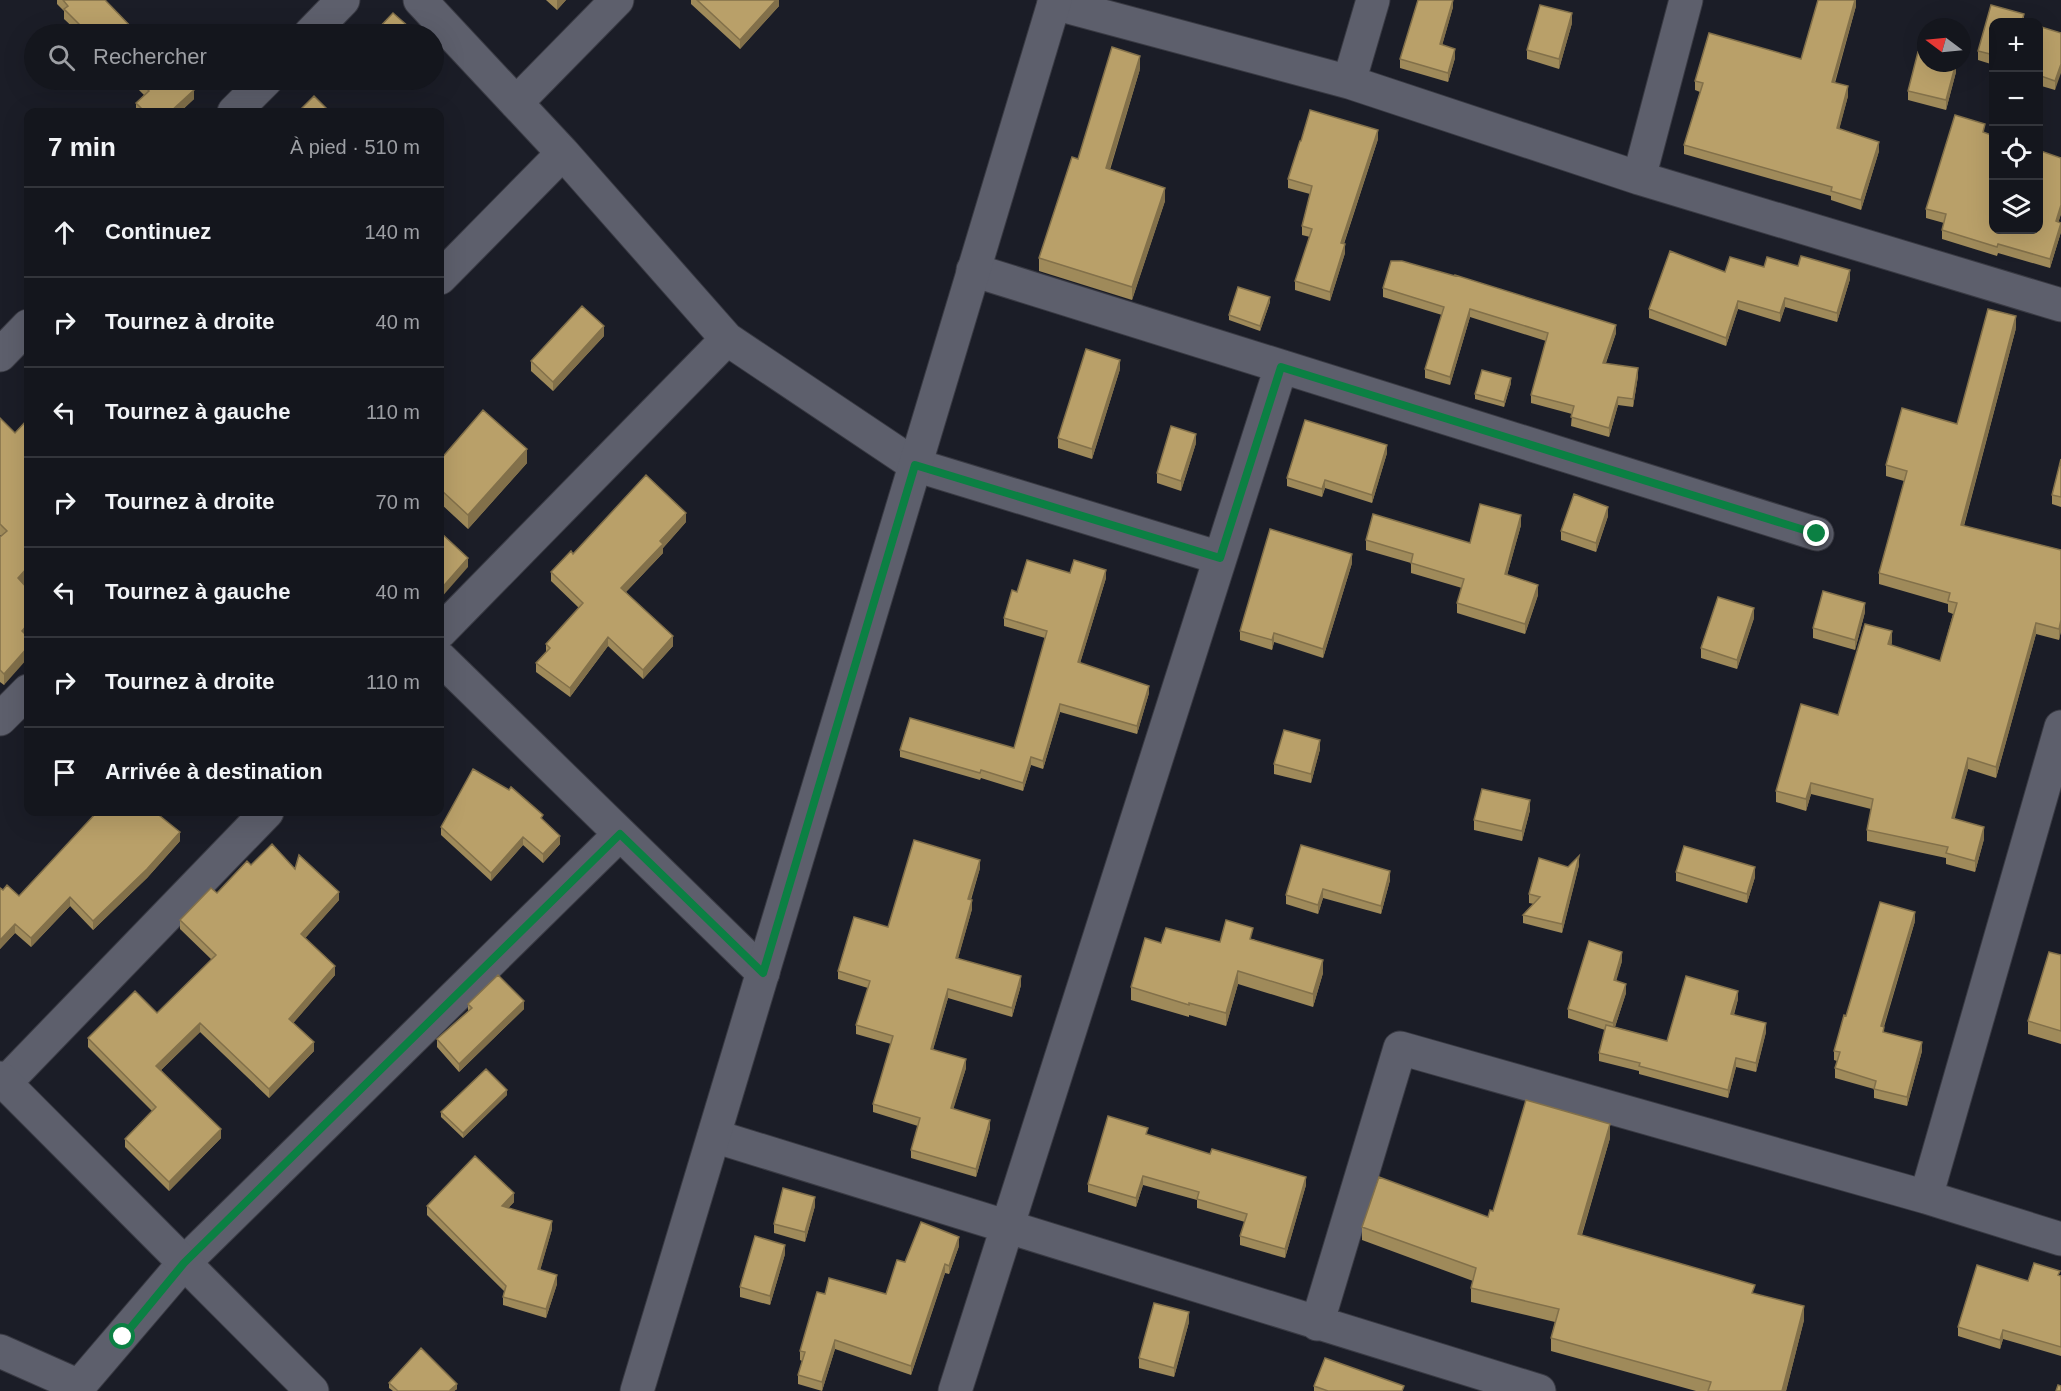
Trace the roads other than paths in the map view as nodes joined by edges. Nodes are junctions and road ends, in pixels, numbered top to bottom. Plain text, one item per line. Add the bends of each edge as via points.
1 (343, 0) edge
2 (420, 0) edge
3 (617, 0) edge
4 (1373, 0) edge
5 (1686, 0) edge
6 (1055, 1) edge
7 (320, 24) edge
8 (442, 24) edge
9 (444, 26) edge
10 (1349, 82) junction
11 (256, 90) edge
12 (516, 103) junction
13 (238, 108) edge
14 (563, 153) junction
15 (1639, 178) junction
16 (974, 270) junction
17 (444, 274) edge
18 (2061, 305) edge
19 (24, 330) edge
20 (727, 339) junction
21 (0, 355) edge
22 (1281, 367) junction
23 (915, 465) junction
24 (1817, 534) dead end
25 (1220, 558) junction
26 (444, 628) edge
27 (444, 662) edge
28 (24, 695) edge
29 (0, 719) edge
30 (2061, 728) edge
31 (263, 816) edge
32 (620, 834) junction
33 (763, 973) junction
34 (2, 1081) edge
35 (714, 1136) junction
36 (1926, 1197) junction
37 (1008, 1226) junction
38 (2061, 1239) edge
39 (184, 1263) junction
40 (1317, 1324) junction
41 (0, 1351) edge
42 (78, 1388) edge
43 (312, 1391) edge
44 (638, 1391) edge
45 (955, 1391) edge
46 (1539, 1391) edge

1 - 7 street
2 - 8 street
3 - 12 street
4 - 10 street
5 - 15 street
6 - 10 street
6 - 16 street
9 - 12 street
10 - 15 street
11 - 13 street
12 - 14 street
14 - 17 street
14 - 20 street
15 - 18 street
16 - 22 street
16 - 23 street
19 - 21 street
20 - 23 street
20 - 26 street
22 - 24 street
22 - 25 street
23 - 25 street
23 - 33 street
25 - 37 street
27 - 32 street
28 - 29 street
30 - 36 street
31 - 34 street
32 - 33 street
32 - 39 street
33 - 35 street
34 - 39 street
35 - 37 street
35 - 44 street
36 - 38 street
36 - 40 street via 1400,1048
37 - 40 street
37 - 45 street
39 - 42 street
39 - 43 street
40 - 46 street
41 - 42 street

